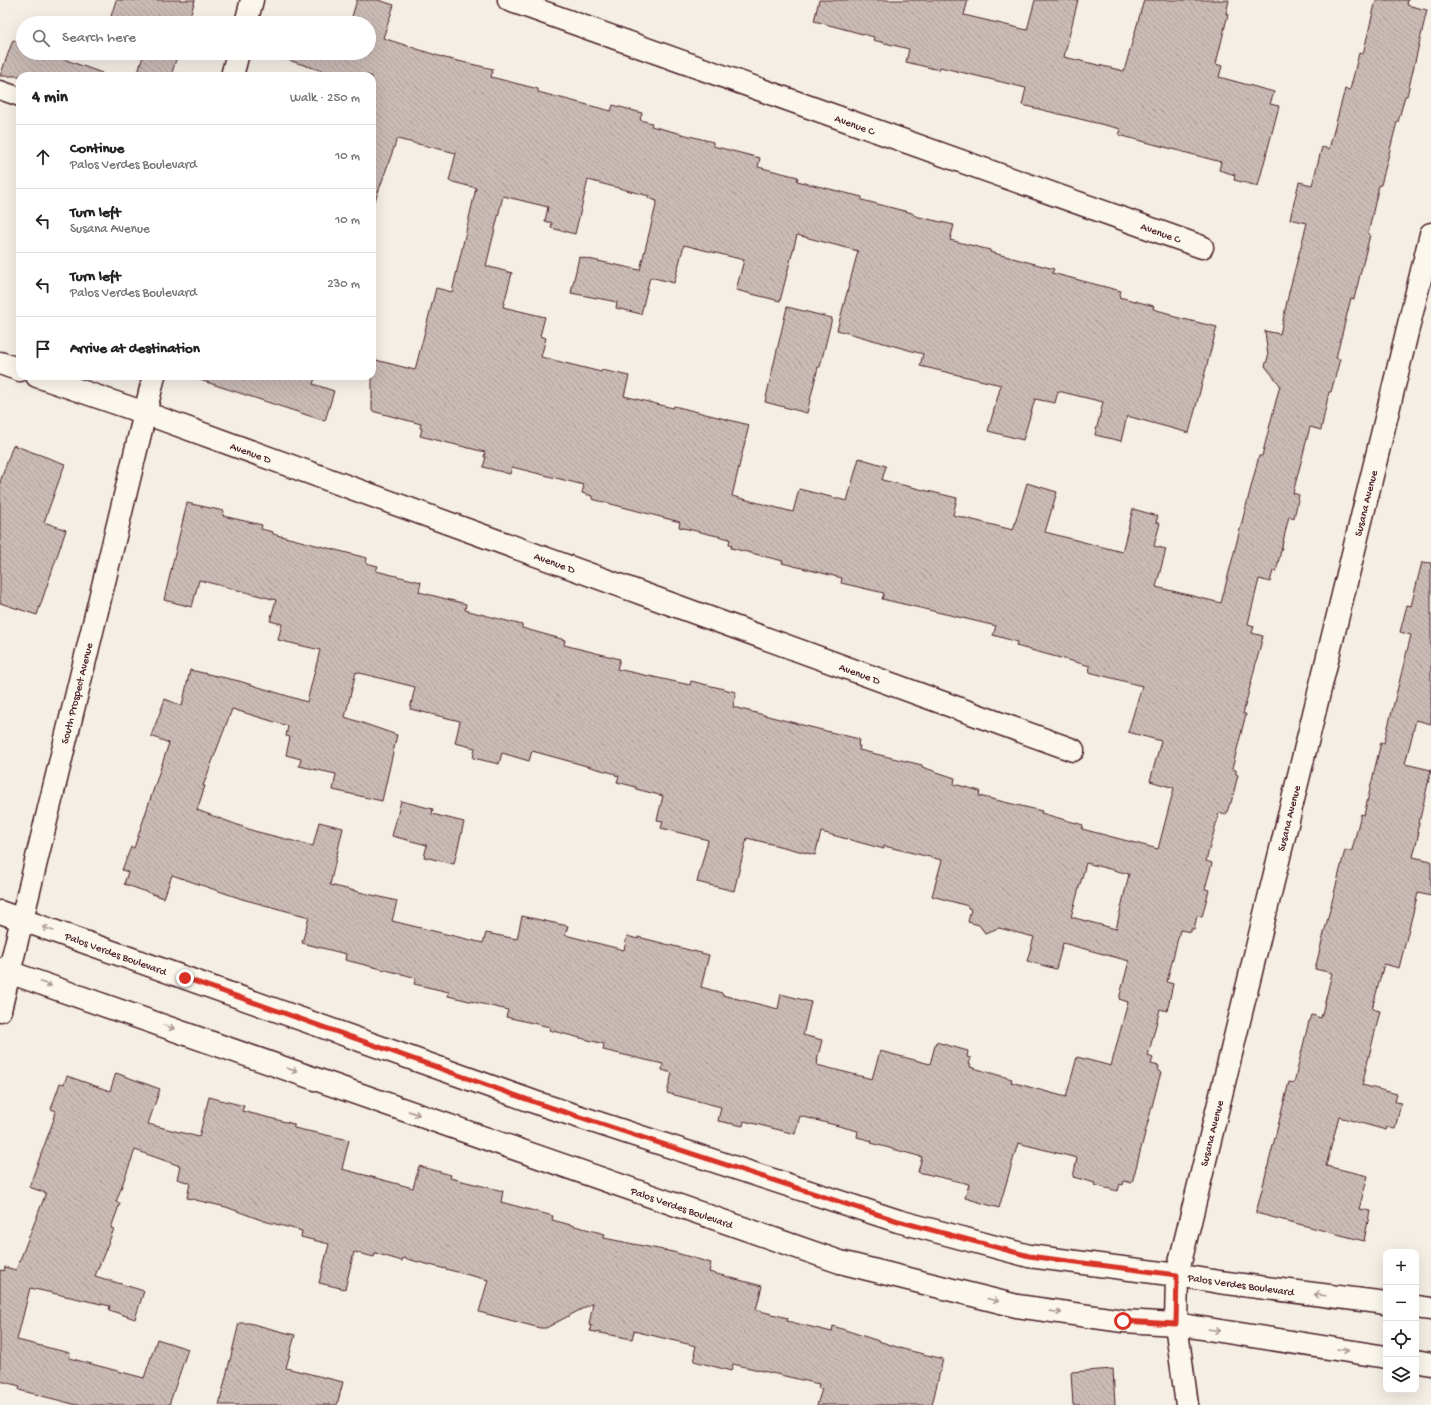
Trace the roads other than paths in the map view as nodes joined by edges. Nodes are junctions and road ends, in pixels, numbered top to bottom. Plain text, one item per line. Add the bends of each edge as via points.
1 (252, 0) edge
2 (509, 0) edge
3 (248, 16) edge
4 (236, 60) edge
5 (233, 72) edge
6 (0, 90) edge
7 (16, 96) edge
8 (1431, 234) edge
9 (1202, 247) dead end
10 (0, 363) edge
11 (16, 369) edge
12 (49, 380) edge
13 (153, 380) edge
14 (144, 413) junction
15 (1073, 750) dead end
16 (0, 912) edge
17 (23, 920) junction
18 (5, 970) edge
19 (0, 1010) edge
20 (1177, 1275) junction
21 (1383, 1303) edge
22 (1419, 1307) edge
23 (1431, 1309) edge
24 (1176, 1324) junction
25 (1383, 1356) edge
26 (1419, 1362) edge
27 (1431, 1364) edge
28 (1187, 1405) edge

1 - 3 main road
2 - 9 main road, Avenue C
4 - 5 main road
6 - 7 lane
8 - 20 main road, Susana Avenue
10 - 11 main road
12 - 14 main road, Avenue D
13 - 14 main road, South Prospect Avenue
14 - 15 main road, Avenue D
14 - 17 main road, South Prospect Avenue
16 - 17 main road, Palos Verdes Boulevard
17 - 18 main road, South Prospect Avenue
20 -> 17 main road, Palos Verdes Boulevard via 1029,1256 898,1221 540,1104
18 - 19 main road, South Prospect Avenue
18 -> 24 main road, Palos Verdes Boulevard via 840,1262 1017,1306 1123,1321
21 -> 20 main road, Palos Verdes Boulevard
20 - 24 main road, Susana Avenue
22 - 23 main road
24 -> 25 main road, Palos Verdes Boulevard
24 - 28 main road, Susana Avenue
26 - 27 main road

